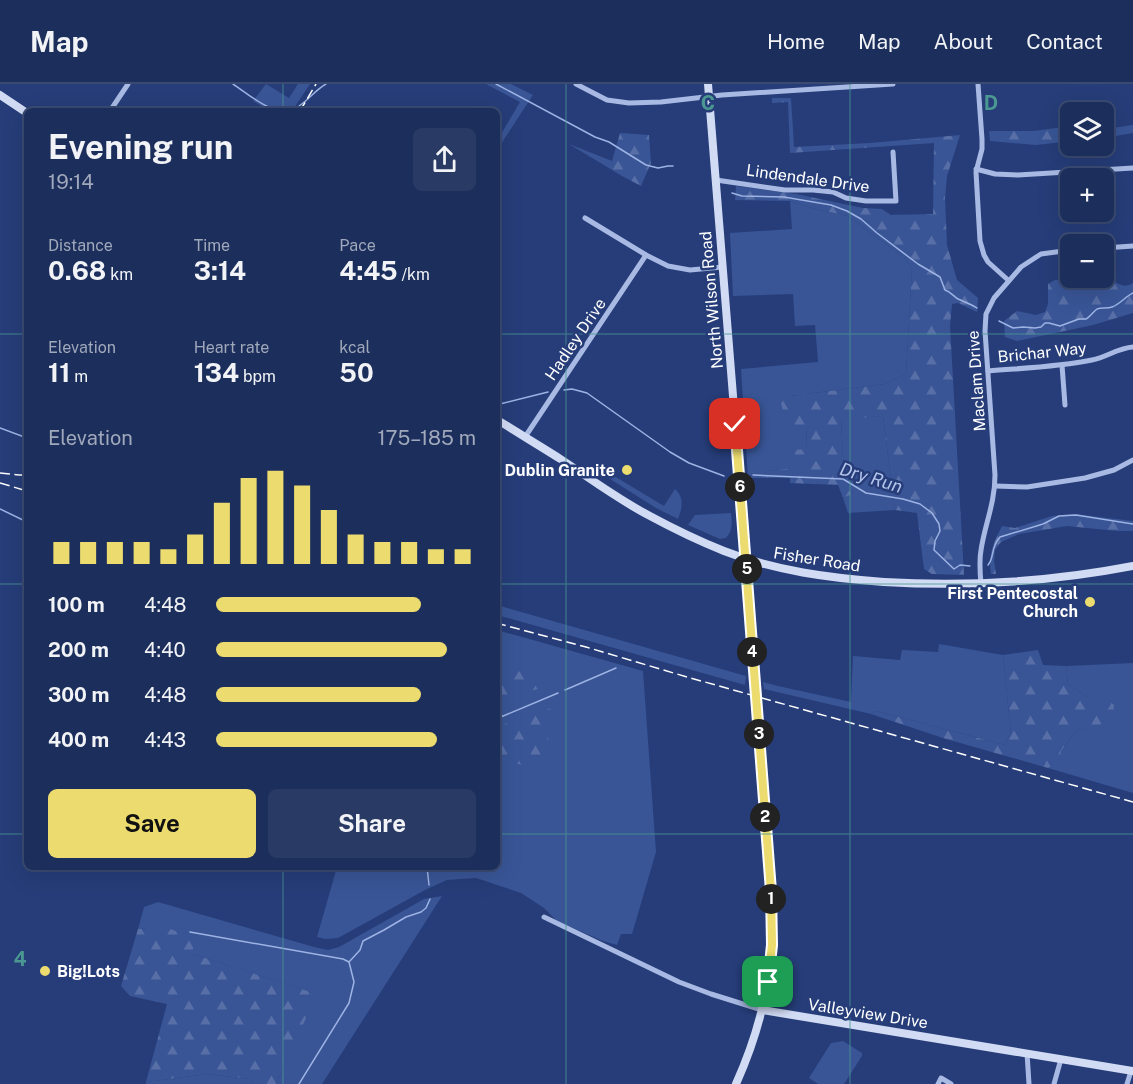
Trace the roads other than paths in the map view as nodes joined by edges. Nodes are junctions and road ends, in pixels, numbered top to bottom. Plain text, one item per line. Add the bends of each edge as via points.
1 (128, 84) edge
2 (576, 84) edge
3 (708, 84) edge
4 (768, 84) edge
5 (893, 84) edge
6 (978, 84) edge
7 (769, 93) junction
8 (0, 96) edge
9 (709, 96) junction
10 (112, 108) edge
11 (24, 111) edge
12 (893, 152) dead end
13 (1133, 168) edge
14 (976, 169) junction
15 (716, 180) junction
16 (585, 218) dead end
17 (1133, 246) edge
18 (1114, 247) edge
19 (1060, 251) edge
20 (646, 255) junction
21 (722, 267) junction
22 (1008, 280) junction
23 (1133, 346) edge
24 (1062, 365) junction
25 (988, 371) junction
26 (1065, 405) dead end
27 (500, 421) edge
28 (525, 437) junction
29 (1133, 460) edge
30 (995, 486) junction
31 (746, 558) junction
32 (1133, 566) edge
33 (981, 584) junction
34 (544, 917) dead end
35 (762, 1010) junction
36 (1027, 1053) junction
37 (1061, 1059) junction
38 (1132, 1071) edge
39 (736, 1084) edge
40 (938, 1084) edge
41 (951, 1084) edge
42 (1029, 1084) edge
43 (1054, 1084) edge
44 (1127, 1084) edge

1 - 10 street
2 - 9 street via 600,98 621,103
3 - 9 main road, North Wilson Road
4 - 7 street
5 - 7 street
6 - 14 street via 982,149
7 - 9 street
8 - 11 main road
9 - 15 main road, North Wilson Road
12 - 15 street, Lindendale Drive via 896,201 866,201 833,192
13 - 14 street via 1018,175
14 - 22 street via 981,248 988,262
15 - 21 main road, North Wilson Road
16 - 20 street
17 - 18 street
19 - 22 street, Maclam Drive via 1041,254
20 - 21 street via 676,268
20 - 28 street, Hadley Drive
21 - 31 main road, North Wilson Road
22 - 25 street, Maclam Drive via 986,314
23 - 24 street, Brichar Way via 1096,360
24 - 25 street, Brichar Way
24 - 26 street
25 - 30 street, Maclam Drive
27 - 28 main road, Fisher Road
28 - 31 main road, Fisher Road via 650,516
29 - 30 street via 1085,478 1027,487
30 - 33 street, Maclam Drive via 980,552
31 - 33 main road, Fisher Road via 784,569 856,580
31 - 35 main road, North Wilson Road via 772,920 770,972
32 - 33 main road, Fisher Road via 1056,579
34 - 35 street, Valleyview Drive via 679,982
35 - 36 main road, Valleyview Drive
35 - 39 main road, North Wilson Road
36 - 37 main road, Valleyview Drive
36 - 42 street
37 - 38 main road, Valleyview Drive
37 - 43 street
38 - 44 street
40 - 41 street via 941,1078

